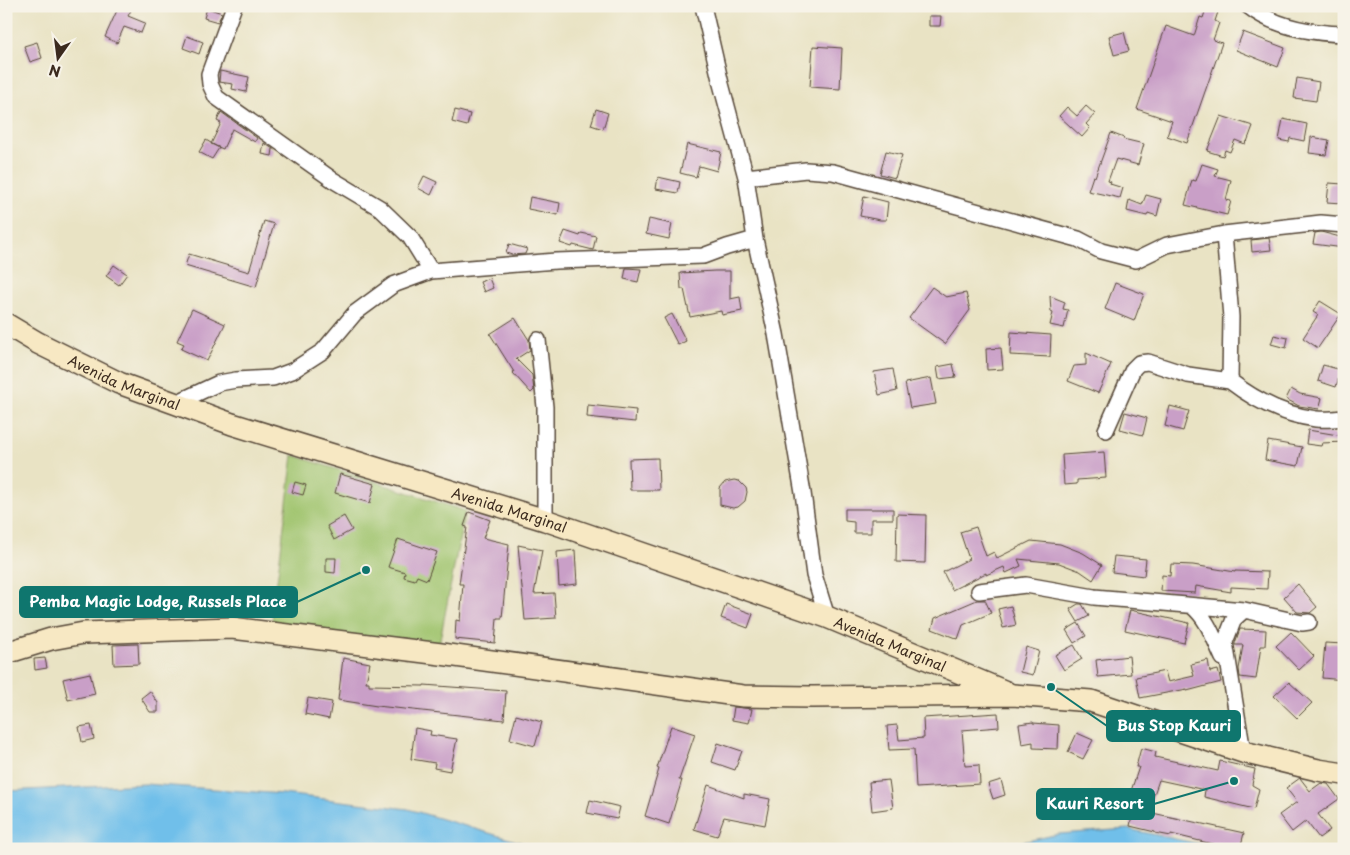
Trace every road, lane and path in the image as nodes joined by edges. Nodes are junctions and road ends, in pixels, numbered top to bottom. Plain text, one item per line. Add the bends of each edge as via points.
1 (234, 6) edge
2 (703, 6) edge
3 (1248, 6) edge
4 (1344, 34) edge
5 (746, 177) junction
6 (1344, 226) edge
7 (1224, 234) junction
8 (755, 239) junction
9 (431, 271) junction
10 (6, 324) edge
11 (538, 340) dead end
12 (1230, 382) junction
13 (176, 403) junction
14 (1344, 418) edge
15 (1106, 430) dead end
16 (546, 520) junction
17 (979, 590) dead end
18 (1192, 606) junction
19 (1244, 610) junction
20 (827, 617) junction
21 (1309, 622) dead end
22 (6, 653) edge
23 (1230, 675) junction
24 (1013, 695) junction
25 (1243, 752) junction
26 (1344, 774) edge

1 - 9 street via 209,74 216,97 318,170 380,208 410,237
2 - 5 street
3 - 4 street via 1268,20 1320,33
5 - 7 street via 806,170 833,172 1078,238 1101,251 1136,260 1167,245
5 - 8 street
6 - 7 street via 1321,223
7 - 12 street via 1231,316
8 - 9 street via 703,256 556,261
8 - 20 street via 776,334 814,574
9 - 13 street via 393,285 355,313 324,352 292,371 273,378 219,383
10 - 13 street, Avenida Marginal via 119,383
11 - 16 street via 545,408
12 - 14 street via 1261,403 1290,414 1317,419
12 - 15 street via 1188,375 1148,362 1139,364 1133,369
13 - 16 street, Avenida Marginal via 232,424
16 - 20 street, Avenida Marginal
17 - 18 street via 1026,585 1094,597
18 - 19 street
18 - 23 street via 1206,621
19 - 21 street
19 - 23 street via 1234,619 1225,642
20 - 24 street, Avenida Marginal
22 - 24 street, Avenida Marginal via 84,633 232,628 742,696
23 - 25 street
24 - 25 street, Avenida Marginal via 1092,701
25 - 26 street, Avenida Marginal

